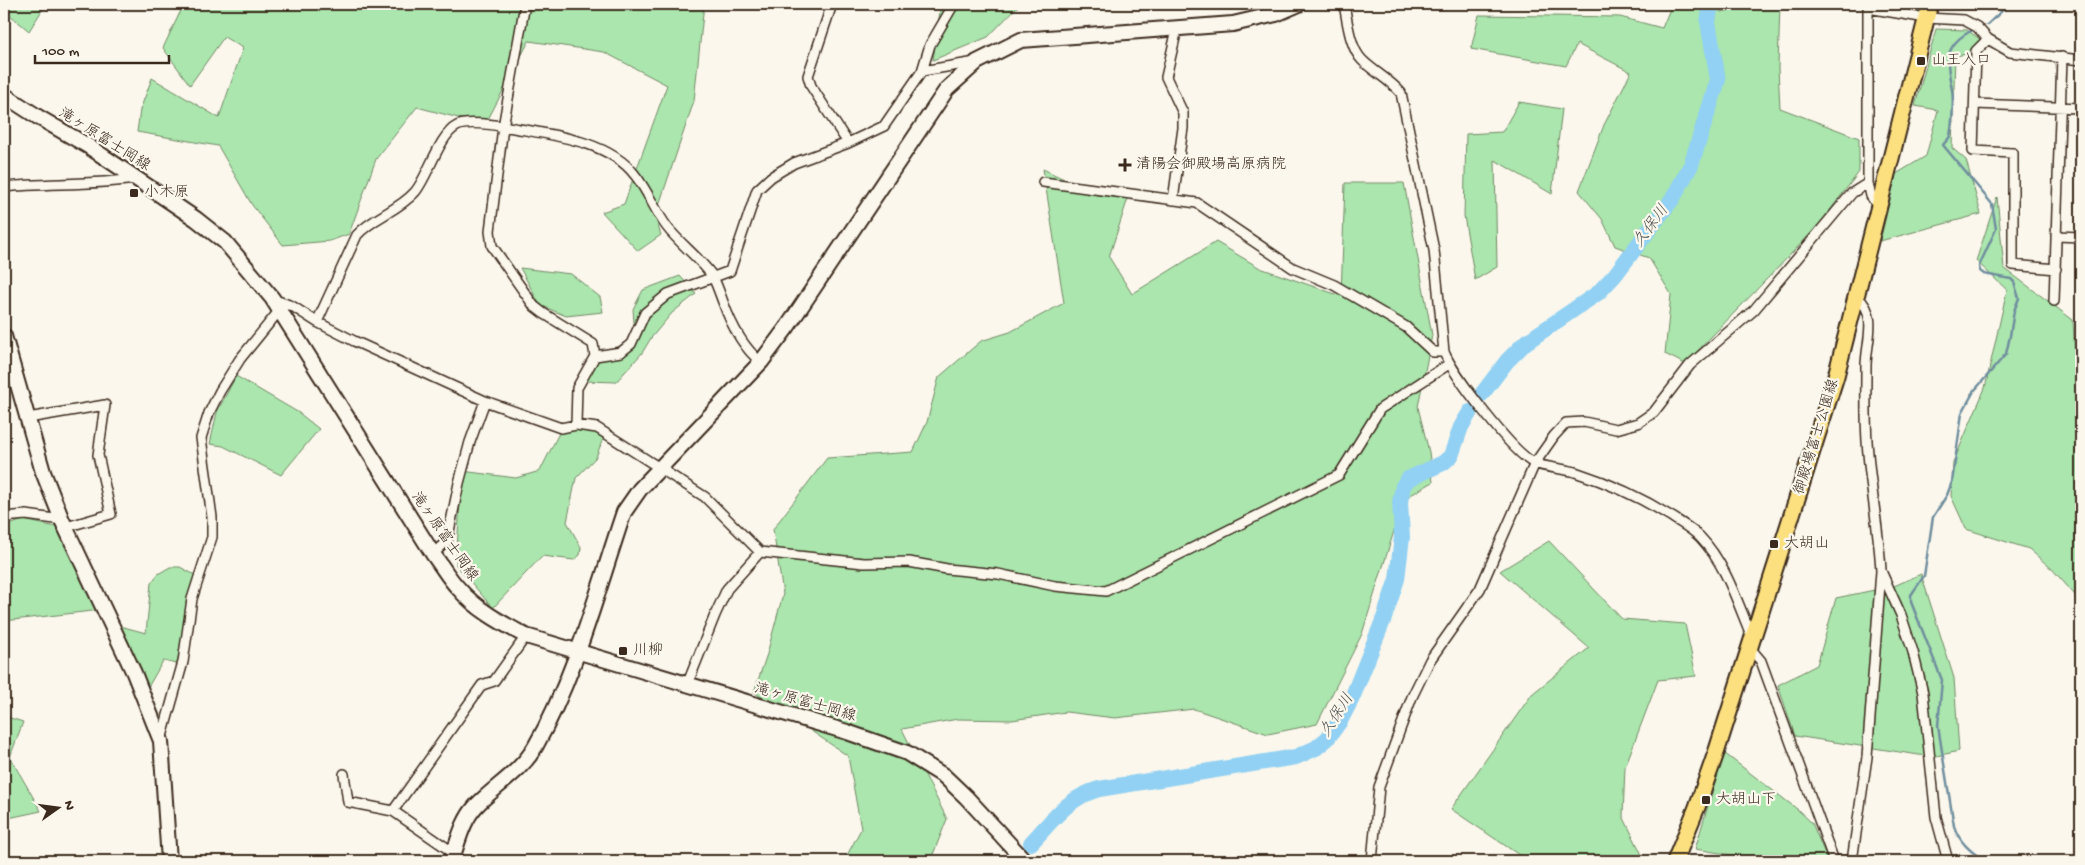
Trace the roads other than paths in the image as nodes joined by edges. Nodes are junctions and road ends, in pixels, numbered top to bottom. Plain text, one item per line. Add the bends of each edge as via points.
1 (525, 4) edge
2 (832, 4) edge
3 (954, 4) edge
4 (1299, 4) edge
5 (1344, 4) edge
6 (1868, 6) edge
7 (1928, 11) edge
8 (1177, 29) junction
9 (1988, 39) junction
10 (2062, 57) junction
11 (2081, 60) edge
12 (977, 62) junction
13 (922, 71) junction
14 (4, 94) edge
15 (1975, 104) junction
16 (2061, 107) junction
17 (2081, 108) edge
18 (503, 127) junction
19 (848, 143) junction
20 (136, 179) junction
21 (1044, 182) dead end
22 (1868, 183) junction
23 (4, 187) edge
24 (1173, 200) junction
25 (1880, 208) junction
26 (2056, 236) junction
27 (2081, 237) edge
28 (2056, 269) junction
29 (713, 277) junction
30 (1857, 297) junction
31 (2054, 301) dead end
32 (275, 305) junction
33 (317, 322) junction
34 (4, 336) edge
35 (1444, 352) junction
36 (595, 356) junction
37 (761, 362) junction
38 (1448, 364) junction
39 (485, 401) junction
40 (28, 418) junction
41 (576, 425) junction
42 (1535, 464) junction
43 (661, 468) junction
44 (4, 517) edge
45 (64, 523) junction
46 (760, 552) junction
47 (433, 554) junction
48 (1881, 571) junction
49 (526, 636) junction
50 (1751, 643) junction
51 (577, 650) junction
52 (687, 684) junction
53 (161, 741) junction
54 (344, 774) dead end
55 (393, 811) junction
56 (453, 857) edge
57 (169, 861) edge
58 (1026, 861) edge
59 (1372, 861) edge
60 (1675, 861) edge
61 (1834, 861) edge
62 (1852, 861) edge
63 (1948, 861) edge

1 - 18 street
2 - 19 street via 808,76
3 - 13 street via 930,45
4 - 8 street via 1276,14 1233,24
5 - 35 street via 1349,32 1360,58 1401,93 1434,250
6 - 7 street
6 - 22 street
7 - 9 street via 1964,20 1977,27
7 - 25 main road, 御殿場富士公園線
8 - 12 street via 1021,40
8 - 24 street via 1166,78 1183,113
9 - 10 street via 2010,52
9 - 15 street via 1976,51
10 - 11 street
10 - 16 street
12 - 13 street
12 - 37 street via 947,89
13 - 19 street via 884,126
14 - 20 street, 滝ヶ原富士岡線
15 - 16 street
15 - 28 street via 1973,151 2013,152 2013,265
16 - 17 street
16 - 26 street
18 - 29 street via 595,146 621,162 635,175 667,227
18 - 33 street via 458,126 445,138 415,192 357,235
18 - 36 street via 490,231 492,246 534,306 593,344
19 - 29 street via 794,163 757,190 730,271
20 - 23 street
20 - 32 street, 滝ヶ原富士岡線 via 225,242
21 - 24 street
22 - 25 street via 1871,196
22 - 42 street via 1852,192 1754,310 1690,365 1654,412 1638,423 1616,429 1584,422 1566,423
24 - 35 street via 1197,203 1293,268 1334,285 1406,327 1433,352
25 - 30 main road, 御殿場富士公園線
26 - 27 street
26 - 28 street
28 - 31 street
29 - 36 street via 668,294 645,313 632,344 622,352
29 - 37 street via 730,320 750,353
30 - 48 street via 1869,313 1865,361 1868,452
30 - 50 main road, 御殿場富士公園線 via 1818,438
32 - 33 street via 292,306
32 - 47 street, 滝ヶ原富士岡線
32 - 53 street via 220,391 201,438 212,537 192,599 183,662
33 - 39 street
34 - 40 street
35 - 38 street
36 - 41 street via 577,388
37 - 43 street
38 - 42 street via 1486,415
38 - 46 street via 1380,409 1339,475 1106,591 909,562 864,563
39 - 41 street via 561,428
39 - 47 street via 462,472 447,541
40 - 45 street via 43,472
40 - 45 street via 105,405 98,455 111,514
41 - 43 street via 597,428
42 - 50 street via 1572,471 1646,501 1699,536 1722,564
42 - 59 street via 1480,589 1430,660 1412,697 1379,787
43 - 46 street via 705,497
43 - 51 street via 640,489 624,512
44 - 45 street via 26,515
45 - 53 street via 134,673
46 - 52 street via 727,589
47 - 49 street, 滝ヶ原富士岡線 via 458,589 474,604
48 - 62 street via 1867,757
48 - 63 street via 1901,615 1923,694 1936,817
49 - 51 street, 滝ヶ原富士岡線
49 - 55 street via 494,681 482,685
50 - 60 main road, 御殿場富士公園線 via 1697,807
50 - 61 street via 1761,661
51 - 52 street, 滝ヶ原富士岡線
51 - 56 street via 562,695 535,749 514,773 475,807 465,822
52 - 58 street, 滝ヶ原富士岡線 via 907,753 944,776
53 - 57 street
54 - 55 street via 348,802
55 - 56 street

